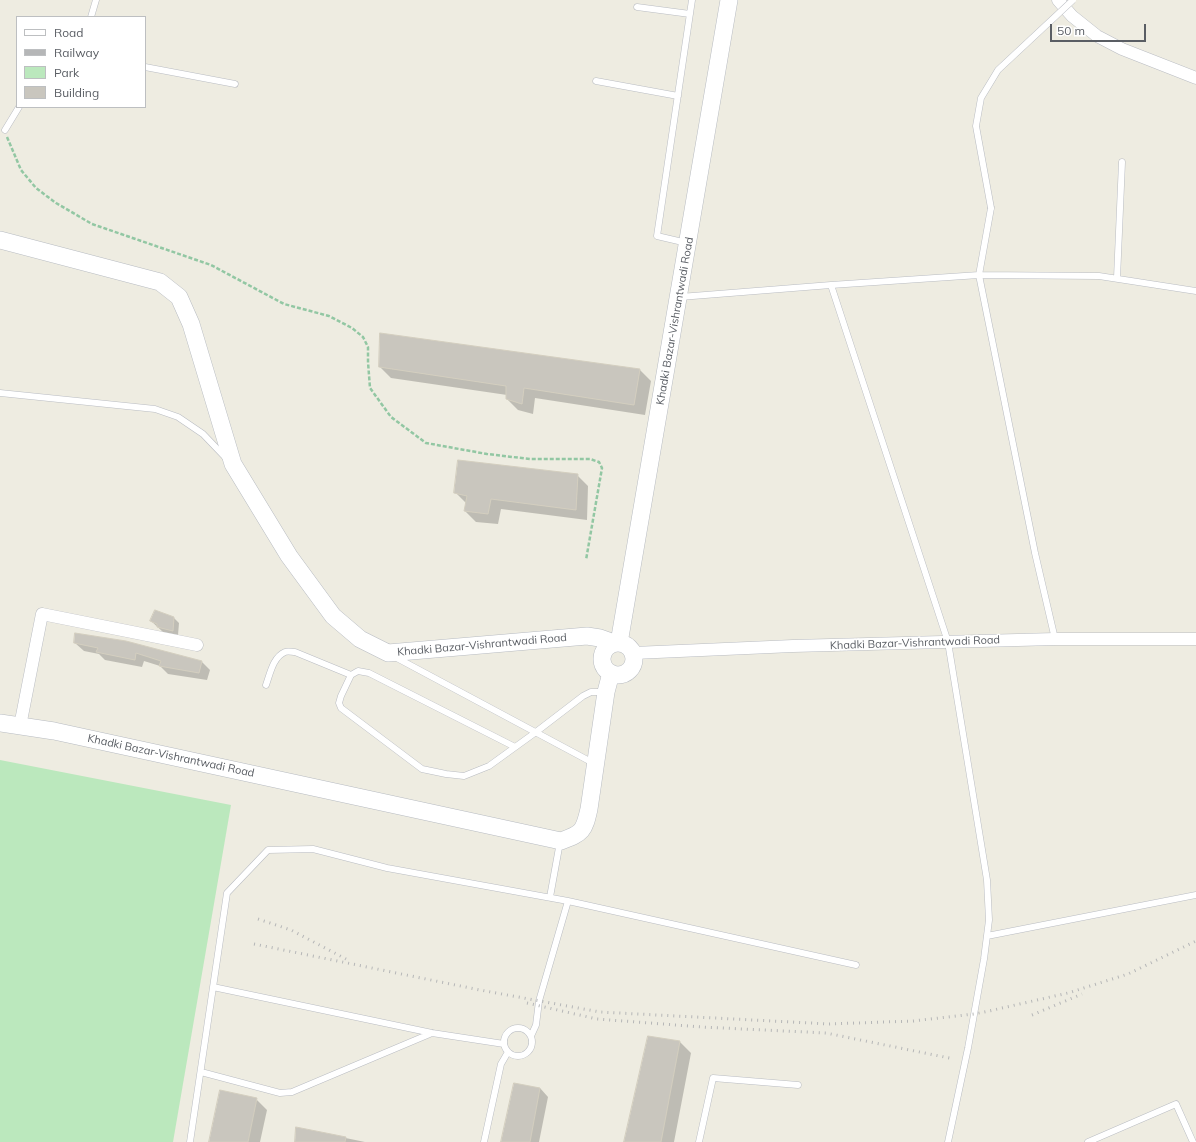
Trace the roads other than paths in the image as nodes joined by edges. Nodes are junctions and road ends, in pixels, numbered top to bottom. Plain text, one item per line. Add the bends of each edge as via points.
1 (96, 0) edge
2 (692, 0) edge
3 (729, 0) edge
4 (1058, 0) edge
5 (1073, 0) edge
6 (637, 7) dead end
7 (690, 14) junction
8 (91, 16) edge
9 (146, 67) edge
10 (1196, 78) edge
11 (596, 81) dead end
12 (236, 84) dead end
13 (678, 96) junction
14 (18, 108) edge
15 (5, 130) road end
16 (1122, 162) dead end
17 (0, 240) edge
18 (688, 243) junction
19 (979, 275) junction
20 (1117, 278) junction
21 (831, 285) junction
22 (1196, 291) edge
23 (679, 297) junction
24 (0, 393) edge
25 (233, 464) junction
26 (1055, 639) junction
27 (1196, 639) edge
28 (948, 642) junction
29 (616, 643) junction
30 (197, 645) dead end
31 (388, 653) junction
32 (634, 653) junction
33 (612, 673) junction
34 (351, 675) junction
35 (266, 685) dead end
36 (606, 692) junction
37 (0, 723) edge
38 (20, 726) junction
39 (536, 732) junction
40 (515, 747) junction
41 (595, 765) junction
42 (560, 841) junction
43 (1196, 895) edge
44 (550, 898) junction
45 (568, 901) junction
46 (987, 936) junction
47 (856, 965) dead end
48 (213, 987) junction
49 (432, 1033) junction
50 (530, 1036) junction
51 (504, 1044) junction
52 (508, 1052) junction
53 (201, 1072) junction
54 (798, 1085) dead end
55 (190, 1142) edge
56 (484, 1142) edge
57 (699, 1142) edge
58 (948, 1142) edge
59 (1088, 1142) edge
60 (1193, 1142) edge

1 - 8 lane
2 - 7 lane
3 - 18 street, Khadki Bazar-Vishrantwadi Road
4 - 10 street via 1072,16 1097,36 1122,49
5 - 19 lane, bridge via 998,70 981,98 976,126 991,208
6 - 7 lane
7 - 13 lane
9 - 12 lane
11 - 13 lane
13 - 18 lane via 657,236
14 - 15 lane
16 - 20 lane
17 - 25 street, Khadki Bazar-Vishrantwadi Road via 160,282 179,297 191,324
18 - 23 street, Khadki Bazar-Vishrantwadi Road
19 - 20 lane
19 - 21 lane
19 - 26 lane via 1035,553
20 - 22 lane
21 - 23 lane
21 - 28 lane
23 - 29 street, Khadki Bazar-Vishrantwadi Road
24 - 25 lane via 155,409 178,417 204,434
25 - 31 street, Khadki Bazar-Vishrantwadi Road via 289,556 333,616 360,639
26 - 27 street, Khadki Bazar-Vishrantwadi Road
26 - 28 street, Khadki Bazar-Vishrantwadi Road
28 - 32 street, Khadki Bazar-Vishrantwadi Road
28 - 46 lane via 987,880
29 - 31 street, Khadki Bazar-Vishrantwadi Road via 587,636
29 - 32 street via 625,644
29 - 33 street via 608,646 602,658 606,670
30 - 38 street via 42,614
31 - 39 lane
32 - 33 street via 633,666 629,671 618,675
33 - 36 street
34 - 35 lane via 295,652 286,652 278,657 273,665
34 - 40 lane via 358,671 369,673
34 - 40 lane via 339,703 342,708 422,768 464,776 489,766
36 - 39 lane via 587,694
36 - 41 street
37 - 38 street, Khadki Bazar-Vishrantwadi Road
38 - 42 street, Khadki Bazar-Vishrantwadi Road via 54,731
39 - 40 lane
39 - 41 lane
41 - 42 street via 585,827 575,836
42 - 44 lane
43 - 46 lane
44 - 45 lane
44 - 48 lane via 387,868 313,849 268,850 227,893
45 - 47 lane
45 - 50 lane via 539,1001 536,1025
46 - 58 lane via 968,1048
48 - 49 lane
48 - 53 lane
49 - 51 lane
49 - 53 lane via 292,1092 280,1093
50 - 51 lane via 517,1028 507,1033
50 - 52 lane via 531,1047 524,1055 518,1056
51 - 52 lane
52 - 56 lane via 501,1064
53 - 55 lane
54 - 57 lane via 713,1078
59 - 60 lane via 1176,1104

